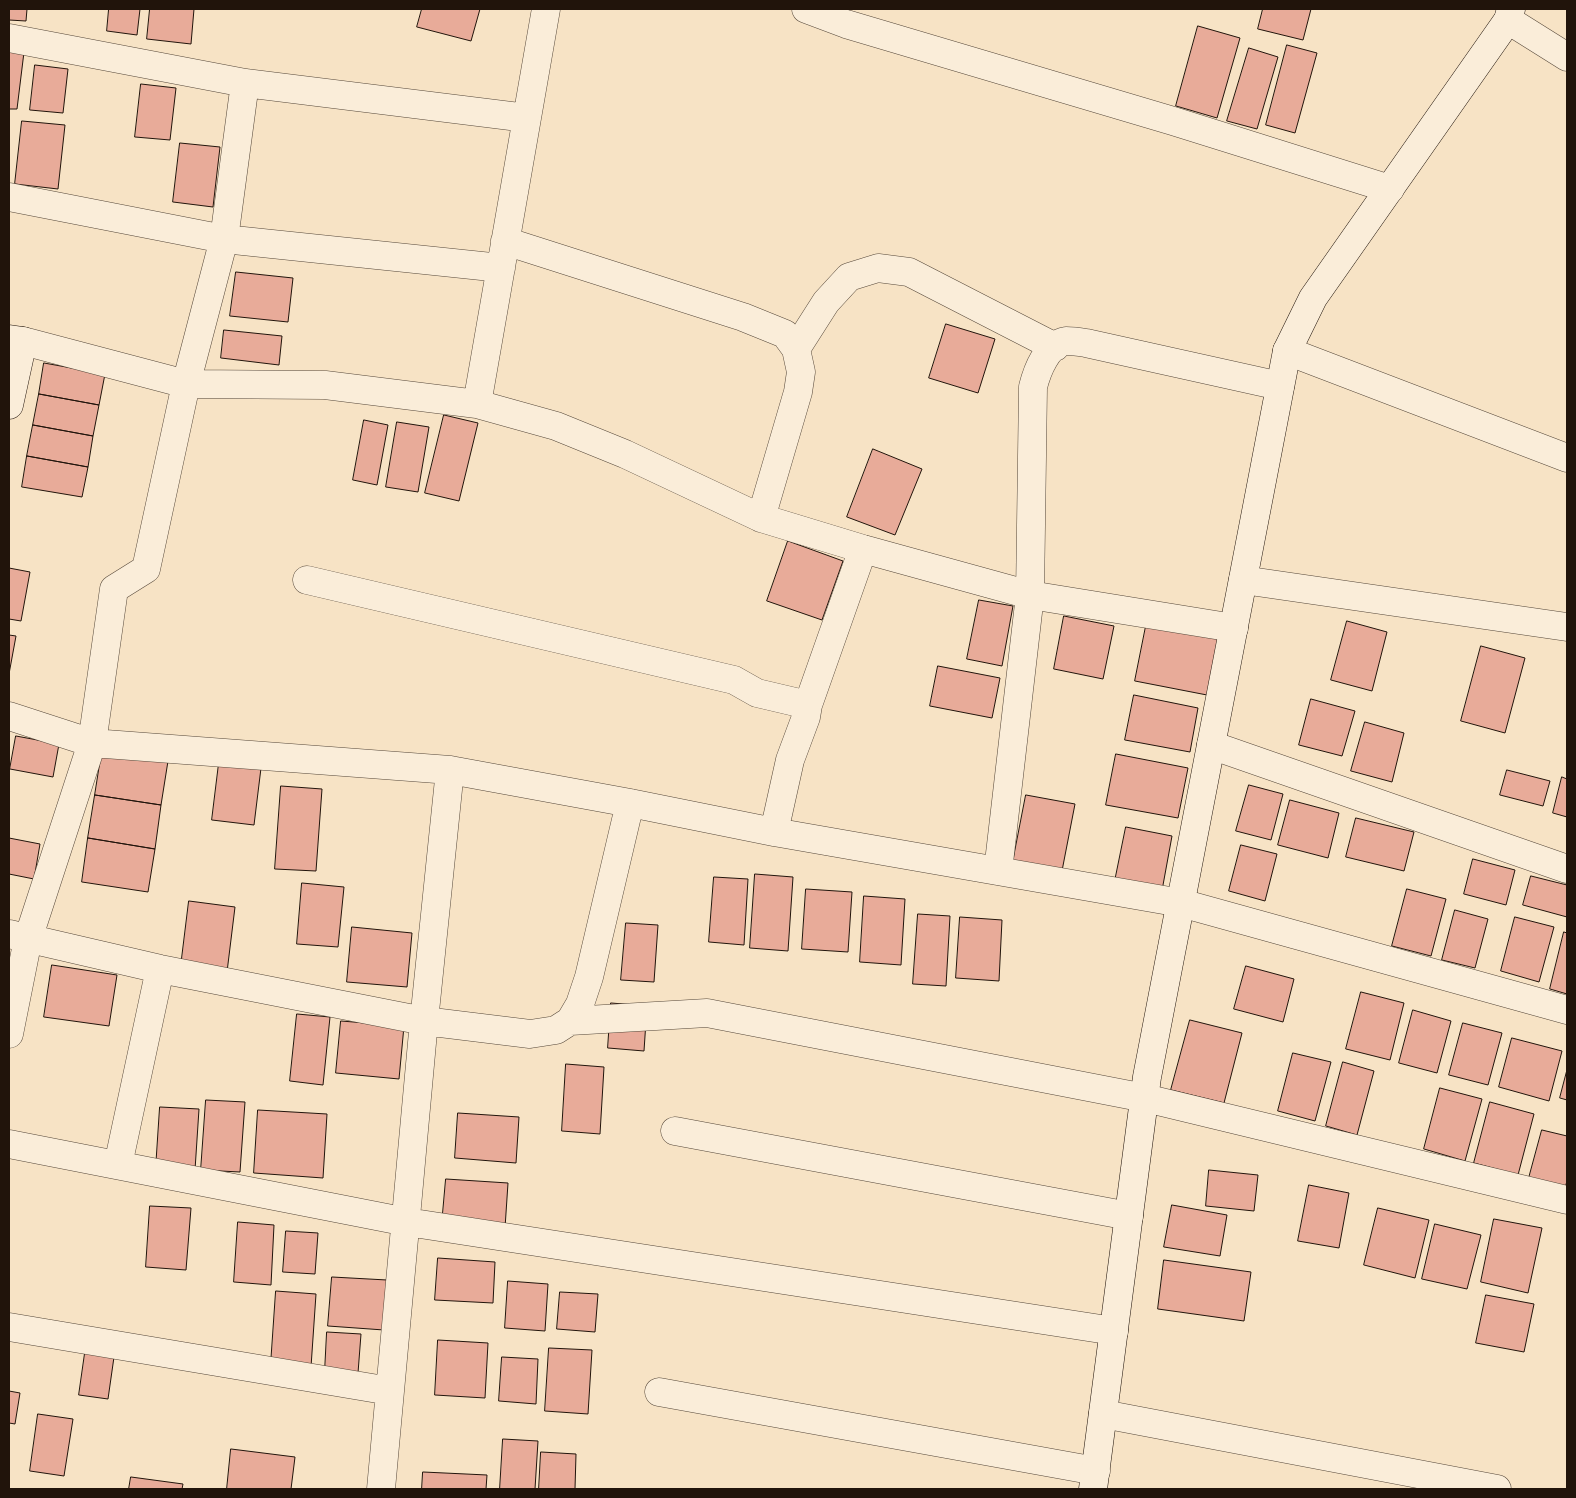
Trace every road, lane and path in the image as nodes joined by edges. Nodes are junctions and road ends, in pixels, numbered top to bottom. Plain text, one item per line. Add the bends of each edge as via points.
1 (546, 9) edge
2 (806, 9) edge
3 (1509, 14) edge
4 (9, 38) edge
5 (1567, 57) edge
6 (245, 83) junction
7 (527, 118) junction
8 (1390, 188) junction
9 (9, 197) edge
10 (224, 239) junction
11 (505, 241) junction
12 (501, 268) junction
13 (16, 340) edge
14 (1055, 347) junction
15 (796, 349) junction
16 (1287, 351) junction
17 (186, 384) junction
18 (1280, 386) junction
19 (477, 404) junction
20 (9, 405) edge
21 (1567, 458) edge
22 (761, 518) junction
23 (863, 549) junction
24 (307, 580) dead end
25 (1243, 580) junction
26 (1030, 595) junction
27 (1567, 627) edge
28 (1234, 628) junction
29 (808, 705) junction
30 (9, 716) edge
31 (92, 743) junction
32 (1211, 745) junction
33 (450, 770) junction
34 (630, 803) junction
35 (774, 832) junction
36 (1567, 869) edge
37 (998, 872) junction
38 (1181, 903) junction
39 (18, 936) edge
40 (160, 969) junction
41 (1567, 1010) edge
42 (424, 1021) junction
43 (570, 1021) junction
44 (9, 1034) edge
45 (1145, 1098) junction
46 (675, 1131) dead end
47 (9, 1144) edge
48 (118, 1165) junction
49 (1567, 1200) edge
50 (1129, 1216) junction
51 (407, 1222) junction
52 (9, 1327) edge
53 (1114, 1330) junction
54 (390, 1391) junction
55 (659, 1392) dead end
56 (1103, 1414) junction
57 (1094, 1480) edge
58 (381, 1489) edge
59 (1497, 1489) edge

1 - 7 street
2 - 8 street via 846,24
3 - 5 street
3 - 8 street
4 - 6 street
6 - 7 street
6 - 10 street
7 - 11 street
8 - 16 street via 1313,298
9 - 10 street
10 - 12 street
10 - 17 street
11 - 12 street
11 - 15 street via 743,317 784,334
12 - 19 street
13 - 17 street
13 - 20 street
14 - 15 street via 908,272 878,268 849,277 826,302
14 - 18 street via 1065,341 1086,343
14 - 26 street via 1044,360 1033,387
15 - 22 street via 801,372 798,392
16 - 18 street
16 - 21 street
17 - 19 street via 325,385
17 - 31 street via 146,569 114,589
18 - 25 street
19 - 22 street via 565,430 625,454
22 - 23 street
23 - 26 street
23 - 29 street
24 - 29 street via 734,680 757,693
25 - 27 street
25 - 28 street
26 - 28 street
26 - 37 street
28 - 32 street
29 - 35 street via 790,760
30 - 31 street
31 - 33 street
31 - 39 street
32 - 36 street
32 - 38 street
33 - 34 street
33 - 42 street
34 - 35 street
34 - 43 street via 588,977 580,1004
35 - 37 street
37 - 38 street
38 - 41 street
38 - 45 street
39 - 40 street
39 - 44 street
40 - 42 street
40 - 48 street
42 - 43 street via 530,1034 556,1030
42 - 51 street
43 - 45 street via 707,1013
45 - 49 street
45 - 50 street
46 - 50 street
47 - 48 street
48 - 51 street
50 - 53 street
51 - 53 street
51 - 54 street
52 - 54 street
53 - 56 street
54 - 58 street
55 - 57 street
56 - 57 street
56 - 59 street

